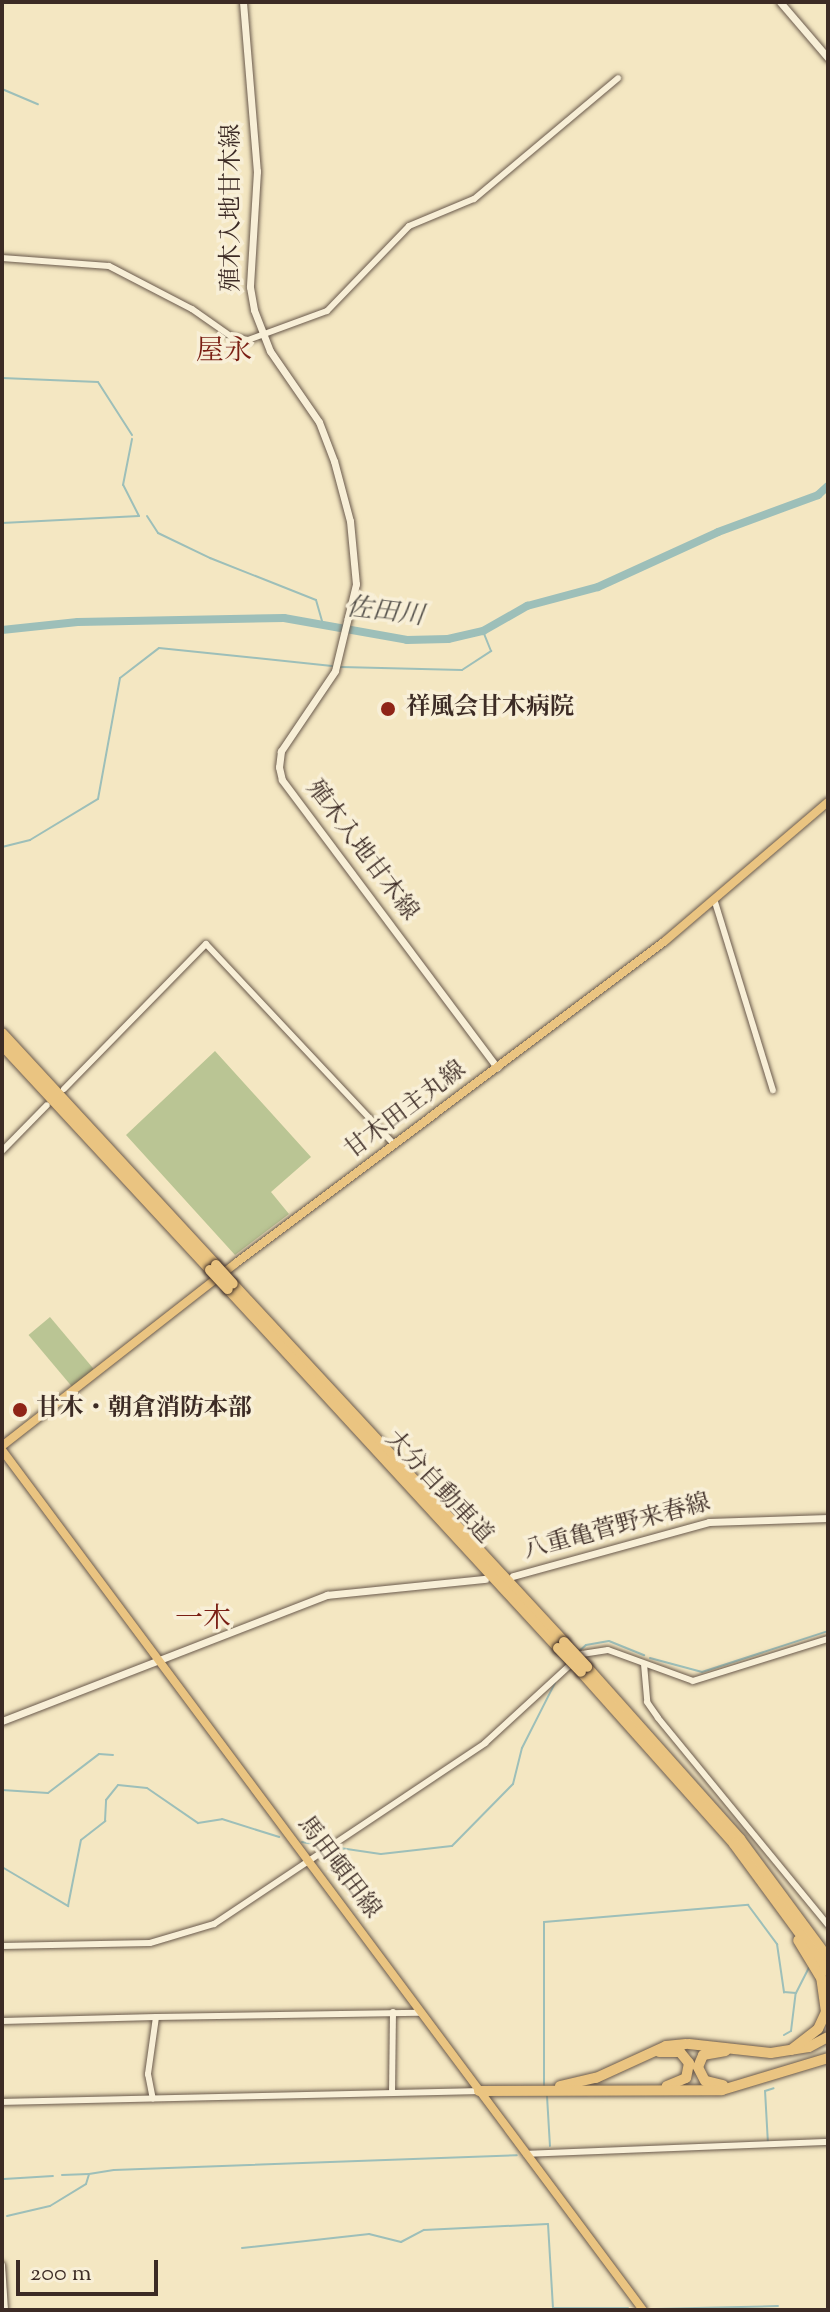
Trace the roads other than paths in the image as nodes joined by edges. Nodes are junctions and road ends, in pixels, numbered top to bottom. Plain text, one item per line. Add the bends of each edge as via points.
1 (243, 2) edge
2 (780, 2) edge
3 (828, 58) edge
4 (618, 78) dead end
5 (2, 258) edge
6 (262, 335) junction
7 (828, 802) edge
8 (715, 902) junction
9 (2, 1033) edge
10 (2, 1045) edge
11 (497, 1067) junction
12 (64, 1089) dead end
13 (773, 1090) dead end
14 (47, 1105) dead end
15 (394, 1144) junction
16 (2, 1151) edge
17 (213, 1268) junction
18 (2, 1448) edge
19 (828, 1518) edge
20 (513, 1576) dead end
21 (485, 1579) dead end
22 (828, 1639) edge
23 (159, 1662) junction
24 (644, 1664) junction
25 (584, 1669) junction
26 (2, 1721) edge
27 (308, 1862) junction
28 (828, 1925) edge
29 (812, 1942) junction
30 (2, 1946) edge
31 (828, 1956) edge
32 (825, 1975) edge
33 (393, 2012) junction
34 (419, 2013) junction
35 (156, 2017) junction
36 (2, 2021) edge
37 (828, 2037) edge
38 (828, 2043) edge
39 (791, 2050) junction
40 (736, 2051) junction
41 (649, 2052) junction
42 (828, 2058) edge
43 (799, 2063) junction
44 (737, 2085) junction
45 (654, 2090) junction
46 (479, 2091) junction
47 (392, 2093) junction
48 (153, 2099) junction
49 (2, 2102) edge
50 (828, 2142) edge
51 (526, 2154) junction
52 (2, 2265) edge
53 (5, 2310) edge
54 (643, 2310) edge

1 - 6 main road, 殖木入地甘木線 via 257,171 250,287
2 - 3 main road
4 - 6 street via 474,199 409,226 327,311
5 - 6 street via 109,266 192,309 232,337 248,340
6 - 11 main road, 殖木入地甘木線 via 319,422 334,461 350,521 354,603 335,671 281,751 282,780
7 - 8 main road, 甘木田主丸線
8 - 11 main road, 甘木田主丸線
8 - 13 street
9 - 17 highway, 大分自動車道
10 - 17 highway, 大分自動車道
11 - 15 main road, 甘木田主丸線
12 - 15 street via 206,944
14 - 16 street
15 - 18 main road, 甘木田主丸線
17 - 25 highway, 大分自動車道, bridge
18 - 23 main road, 馬田頓田線
19 - 20 main road, 八重亀菅野来春線 via 709,1522
21 - 23 main road via 327,1595
22 - 24 street via 710,1679 675,1678
23 - 26 main road
23 - 27 main road, 馬田頓田線
24 - 27 street via 608,1650 582,1654 485,1743
24 - 28 street via 645,1694 658,1718
25 - 29 highway, 大分自動車道
25 - 29 highway, 大分自動車道 via 720,1815
27 - 30 street via 230,1916 181,1937 150,1943
27 - 34 main road, 馬田頓田線
29 - 31 highway, 大分自動車道
29 - 32 highway
32 - 39 highway via 825,2018
33 - 34 street
33 - 35 street
33 - 47 street
34 - 46 main road, 馬田頓田線
35 - 36 street
35 - 48 street via 148,2074
37 - 39 highway
38 - 43 highway
39 - 40 highway
40 - 41 highway via 687,2044
40 - 44 highway via 703,2055 698,2067 705,2081
41 - 45 highway via 680,2052 689,2063 686,2078
41 - 46 highway via 581,2083
42 - 43 highway
43 - 44 highway
44 - 45 highway
45 - 46 highway
46 - 47 street
46 - 51 main road, 馬田頓田線
47 - 48 street
48 - 49 street
50 - 51 street
51 - 54 main road, 馬田頓田線
52 - 53 street

